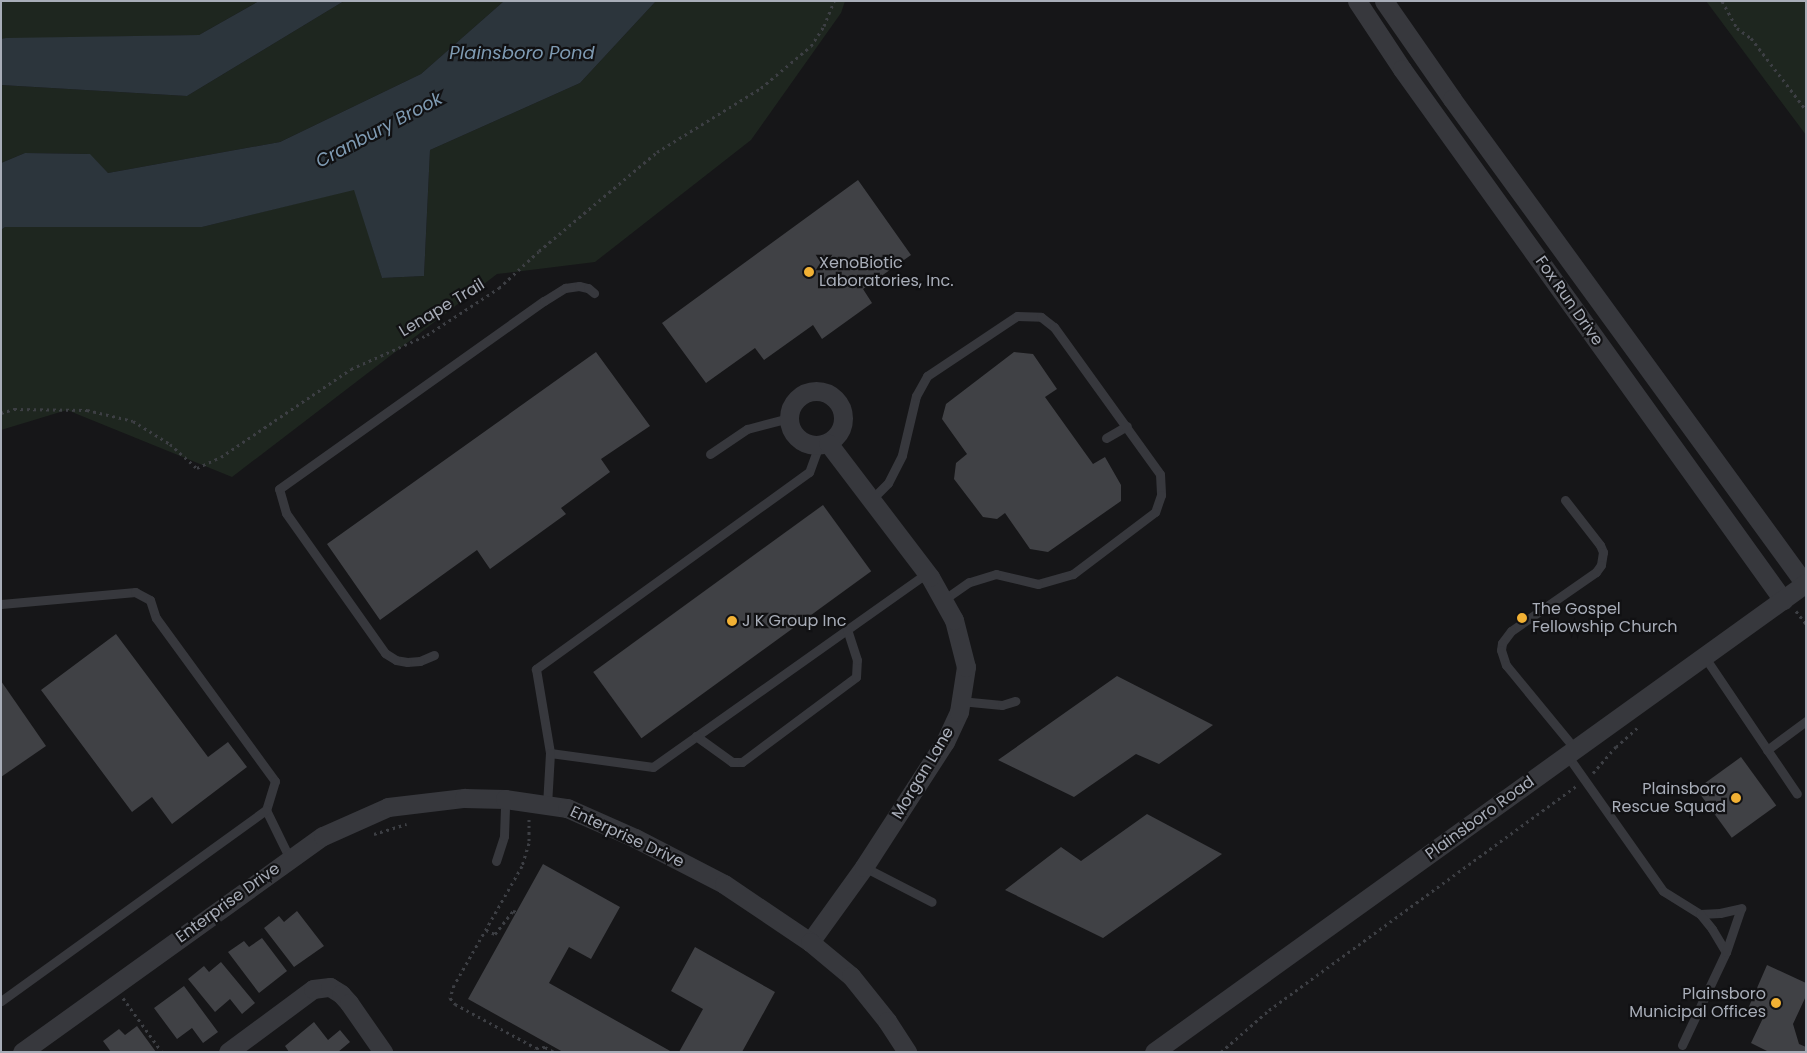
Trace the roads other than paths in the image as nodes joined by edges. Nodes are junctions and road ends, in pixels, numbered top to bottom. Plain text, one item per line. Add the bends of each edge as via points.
1 (1357, 1) edge
2 (1384, 1) edge
3 (594, 293) dead end
4 (789, 418) junction
5 (1127, 426) junction
6 (1106, 438) dead end
7 (823, 444) junction
8 (710, 454) dead end
9 (871, 500) junction
10 (1565, 500) dead end
11 (927, 573) junction
12 (1805, 584) edge
13 (943, 600) junction
14 (1, 604) edge
15 (1792, 609) junction
16 (847, 629) junction
17 (434, 655) dead end
18 (1704, 656) junction
19 (960, 701) junction
20 (1015, 701) dead end
21 (1806, 721) edge
22 (696, 736) junction
23 (1767, 750) junction
24 (1571, 752) junction
25 (550, 753) junction
26 (1797, 794) dead end
27 (547, 805) junction
28 (505, 808) junction
29 (266, 810) junction
30 (290, 859) junction
31 (496, 861) dead end
32 (864, 867) junction
33 (932, 902) dead end
34 (1700, 914) junction
35 (810, 942) junction
36 (1726, 952) junction
37 (1, 1002) edge
38 (1682, 1045) dead end
39 (1164, 1048) edge
40 (22, 1052) edge
41 (228, 1052) edge
42 (383, 1052) edge
43 (907, 1052) edge

1 - 15 street, Fox Run Drive via 1402,69
2 - 12 street, Fox Run Drive via 1469,123
3 - 17 lane via 579,286 565,288 544,301 279,489 286,514 385,652 396,660 408,662 420,662
4 - 7 street via 797,438 809,444
4 - 7 street via 790,409 800,396 808,392 826,393 840,405 843,421 836,436
4 - 8 lane via 746,429
5 - 6 lane
5 - 9 lane via 1054,327 1041,317 1017,316 927,376 916,396 902,455 888,483
5 - 13 lane via 1160,474 1161,496 1155,512 1073,574 1038,584 996,574 969,582
7 - 9 street, Morgan Lane
7 - 25 lane via 809,472 536,669
9 - 11 street, Morgan Lane
10 - 24 lane via 1600,545 1603,552 1601,565 1596,572 1511,631 1501,650 1506,665
11 - 13 street, Morgan Lane
11 - 16 lane
12 - 15 street, Plainsboro Road
13 - 19 street, Morgan Lane via 954,620 966,667
14 - 29 lane via 135,592 150,600 156,618 274,781
15 - 18 street, Plainsboro Road
16 - 22 lane
16 - 22 lane via 857,660 856,677 742,762 732,762
18 - 23 lane
18 - 24 street, Plainsboro Road
19 - 20 lane via 1002,705
19 - 32 street, Morgan Lane via 959,712 945,742
21 - 23 lane
22 - 25 lane via 652,767
23 - 26 lane
24 - 34 lane via 1585,780 1663,890
24 - 39 street, Plainsboro Road
25 - 27 lane
27 - 28 street, Enterprise Drive
27 - 35 street, Enterprise Drive via 566,808 644,842 724,884
28 - 30 street, Enterprise Drive via 464,798 388,807 323,836
28 - 31 lane via 504,836
29 - 30 lane
29 - 37 lane
30 - 40 street, Enterprise Drive
32 - 33 lane
32 - 35 street, Morgan Lane
34 - 36 lane
34 - 36 lane via 1741,908
35 - 43 street, Enterprise Drive via 850,976 887,1021
36 - 38 lane
41 - 42 street via 313,990 330,987 341,994

